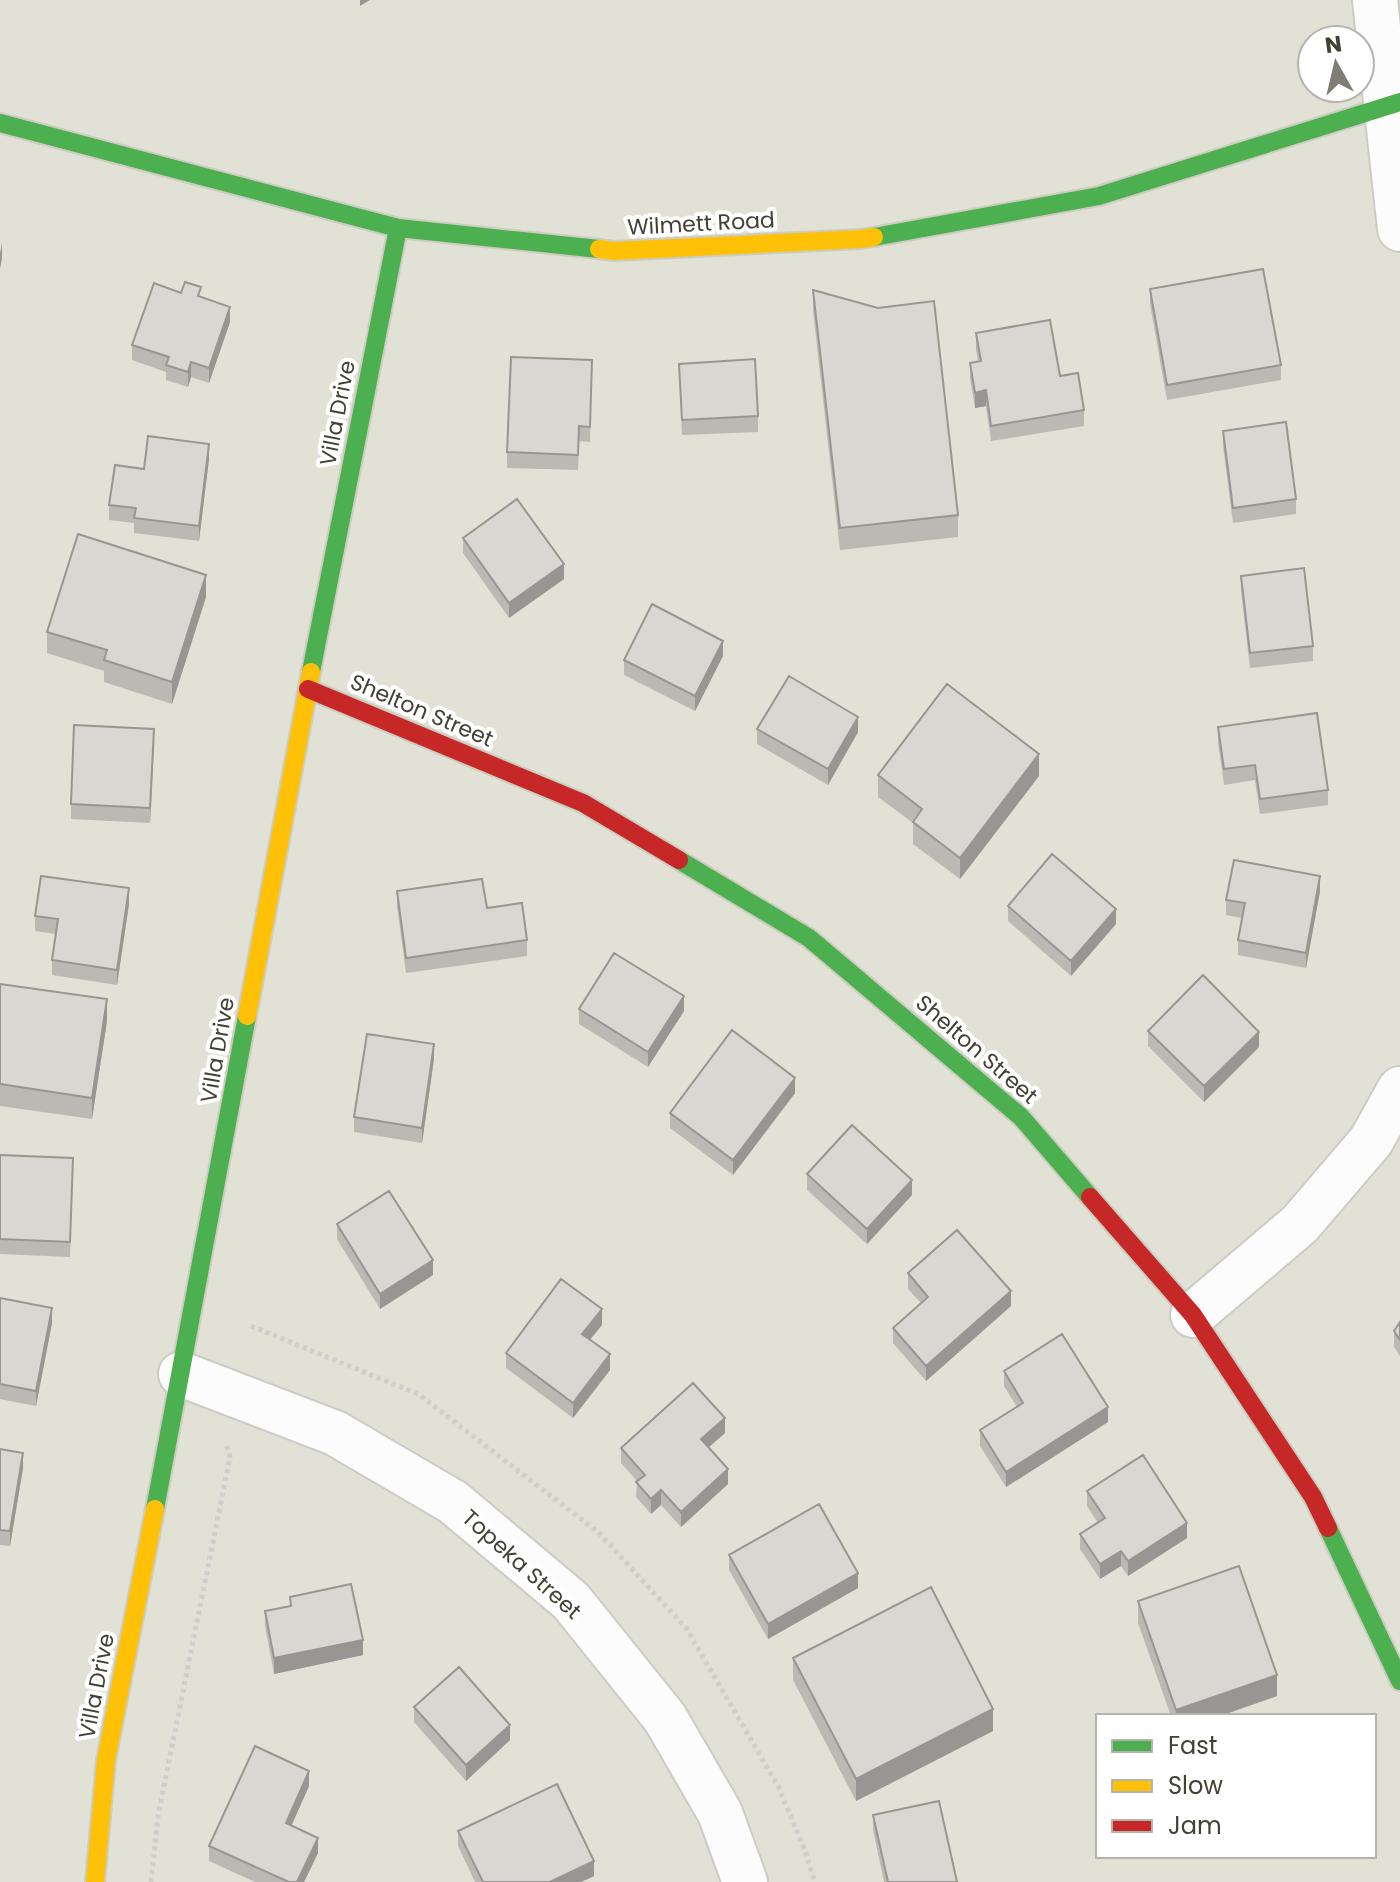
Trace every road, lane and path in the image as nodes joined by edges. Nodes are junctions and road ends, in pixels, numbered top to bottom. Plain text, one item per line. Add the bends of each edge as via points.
1 (1375, 0) edge
2 (1393, 104) edge
3 (0, 123) edge
4 (398, 228) junction
5 (1400, 229) edge
6 (308, 689) junction
7 (1400, 1089) edge
8 (1193, 1315) junction
9 (181, 1374) junction
10 (226, 1442) dead end
11 (1400, 1681) edge
12 (95, 1882) edge
13 (151, 1882) edge
14 (745, 1882) edge

1 - 2 street
2 - 4 street, Wilmett Road via 1099,196 861,239 614,251
2 - 5 street
3 - 4 street, Wilmett Road
4 - 6 street, Villa Drive
6 - 8 street, Shelton Street via 583,803 809,938 1021,1117
6 - 9 street, Villa Drive
7 - 8 street via 1371,1141 1300,1224
8 - 11 street, Shelton Street via 1313,1497
9 - 12 street, Villa Drive via 106,1760
9 - 14 street, Topeka Street via 335,1433 453,1502 571,1601 665,1718 720,1813
10 - 13 path via 230,1457 158,1816

